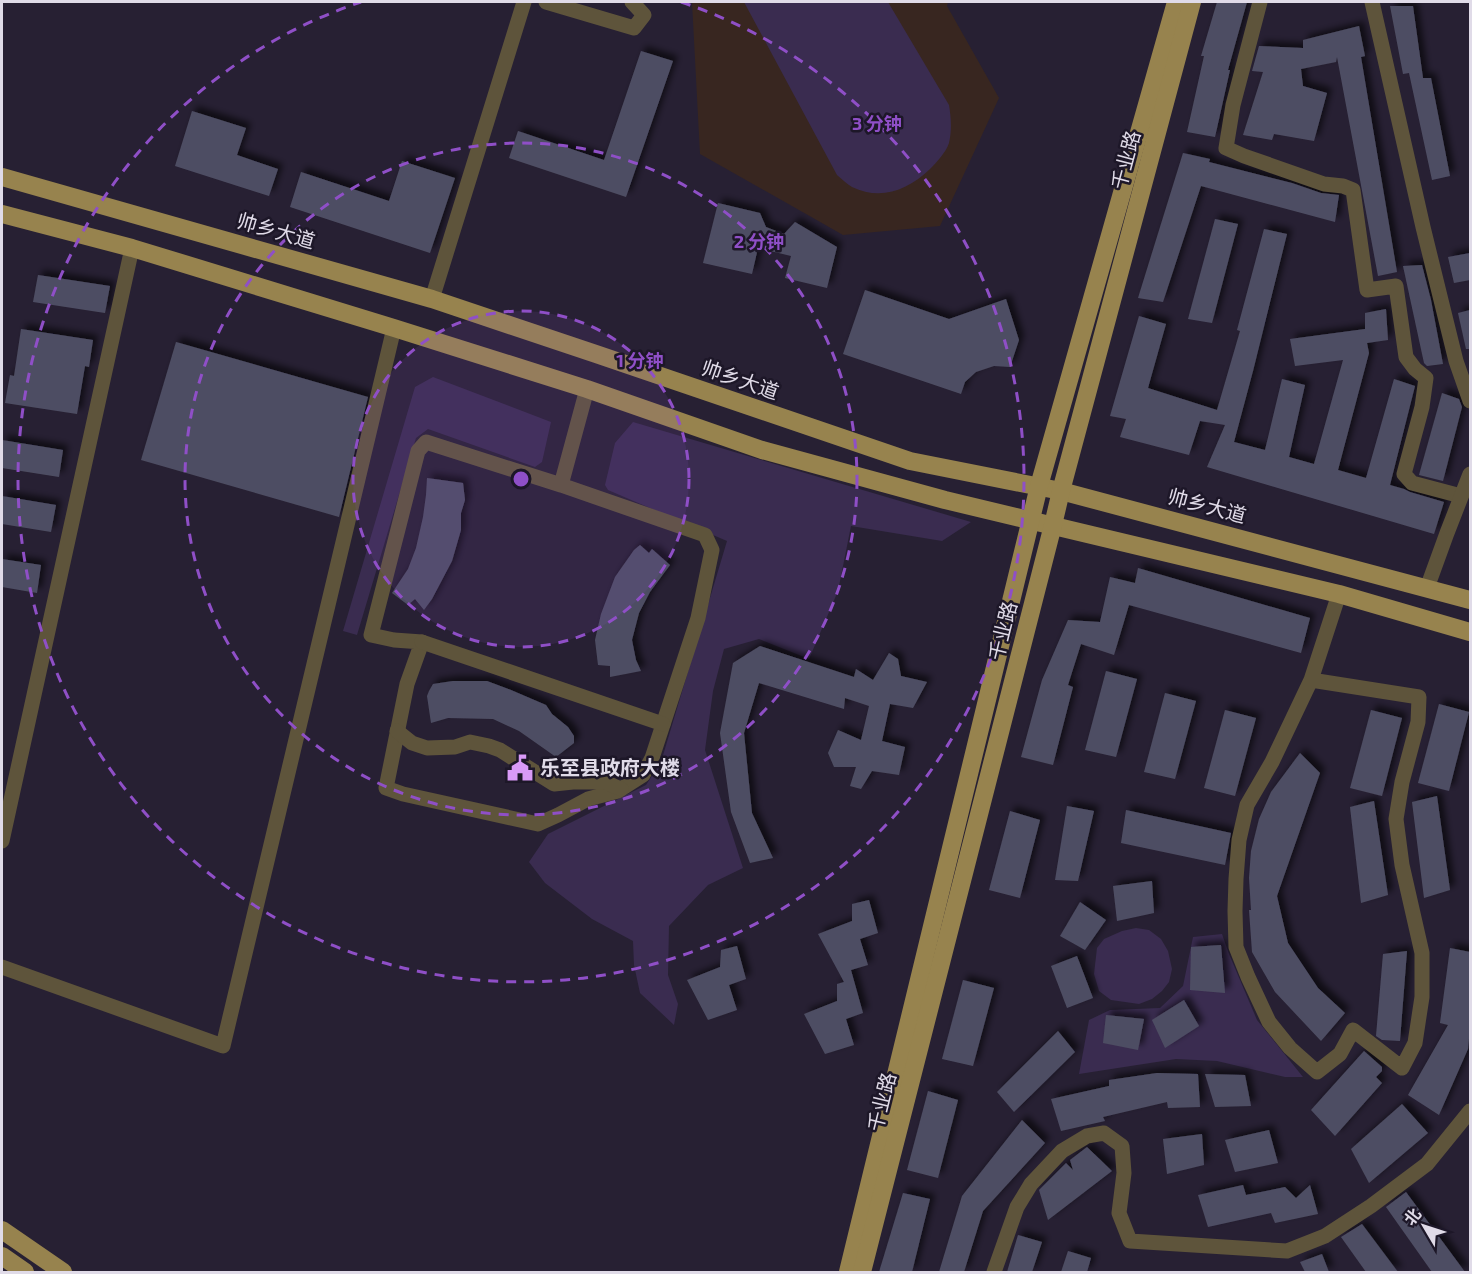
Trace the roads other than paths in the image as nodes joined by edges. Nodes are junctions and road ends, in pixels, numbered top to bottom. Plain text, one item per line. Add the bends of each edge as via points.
1 (524, 2) edge
2 (546, 2) edge
3 (632, 2) edge
4 (1176, 2) edge
5 (1192, 2) edge
6 (1260, 2) edge
7 (1372, 2) edge
8 (2, 177) edge
9 (2, 214) edge
10 (132, 248) junction
11 (432, 299) junction
12 (394, 328) junction
13 (586, 389) junction
14 (1470, 401) edge
15 (1470, 474) edge
16 (561, 485) junction
17 (1039, 486) junction
18 (1061, 491) junction
19 (1461, 496) junction
20 (1031, 521) junction
21 (1053, 525) junction
22 (1427, 588) junction
23 (1339, 594) junction
24 (1470, 600) edge
25 (1470, 632) edge
26 (422, 642) junction
27 (1311, 680) junction
28 (663, 724) junction
29 (397, 731) junction
30 (621, 789) junction
31 (2, 841) edge
32 (2, 967) edge
33 (1470, 1111) edge
34 (2, 1230) edge
35 (2, 1256) edge
36 (25, 1272) edge
37 (63, 1272) edge
38 (848, 1272) edge
39 (862, 1272) edge
40 (994, 1272) edge

1 - 11 street
2 - 3 street via 634,28 644,15
4 - 17 main road, 千业路
5 - 18 main road, 千业路
6 - 19 street via 1226,148 1324,184 1353,190 1367,290 1396,286 1406,357 1426,378 1404,474 1412,483
7 - 14 street via 1423,227 1456,361
8 - 11 main road, 帅乡大道
9 - 10 main road
10 - 12 main road
10 - 31 street
11 - 17 main road, 帅乡大道 via 910,461
12 - 13 main road
12 - 32 street via 223,1046
13 - 16 street
13 - 20 main road via 762,450
15 - 19 street
16 - 26 street via 426,442 418,451 371,635
16 - 28 street via 705,535 712,549 698,618
17 - 18 main road, 帅乡大道
17 - 20 main road, 千业路
18 - 21 main road, 千业路
18 - 22 main road, 帅乡大道
19 - 22 street
20 - 21 main road
20 - 38 main road, 千业路
21 - 23 main road
21 - 39 main road, 千业路
22 - 24 main road, 帅乡大道
23 - 25 main road
23 - 27 street
26 - 28 street
26 - 29 street via 407,684
27 - 27 street via 1247,805 1239,840 1236,947 1269,1022 1317,1072 1340,1054 1353,1030 1402,1068 1415,1043 1422,997 1422,953 1396,819 1418,722 1419,697
28 - 30 street via 643,775
29 - 30 street via 412,743 427,748 455,747 470,741 495,748 554,784 604,782
29 - 30 street via 386,788 403,794 538,824 588,799
33 - 40 street via 1427,1164 1325,1236 1287,1251 1131,1241 1119,1213 1124,1173 1122,1146 1104,1133 1087,1136 1062,1151 1031,1184 1017,1207
34 - 37 main road
35 - 36 main road

